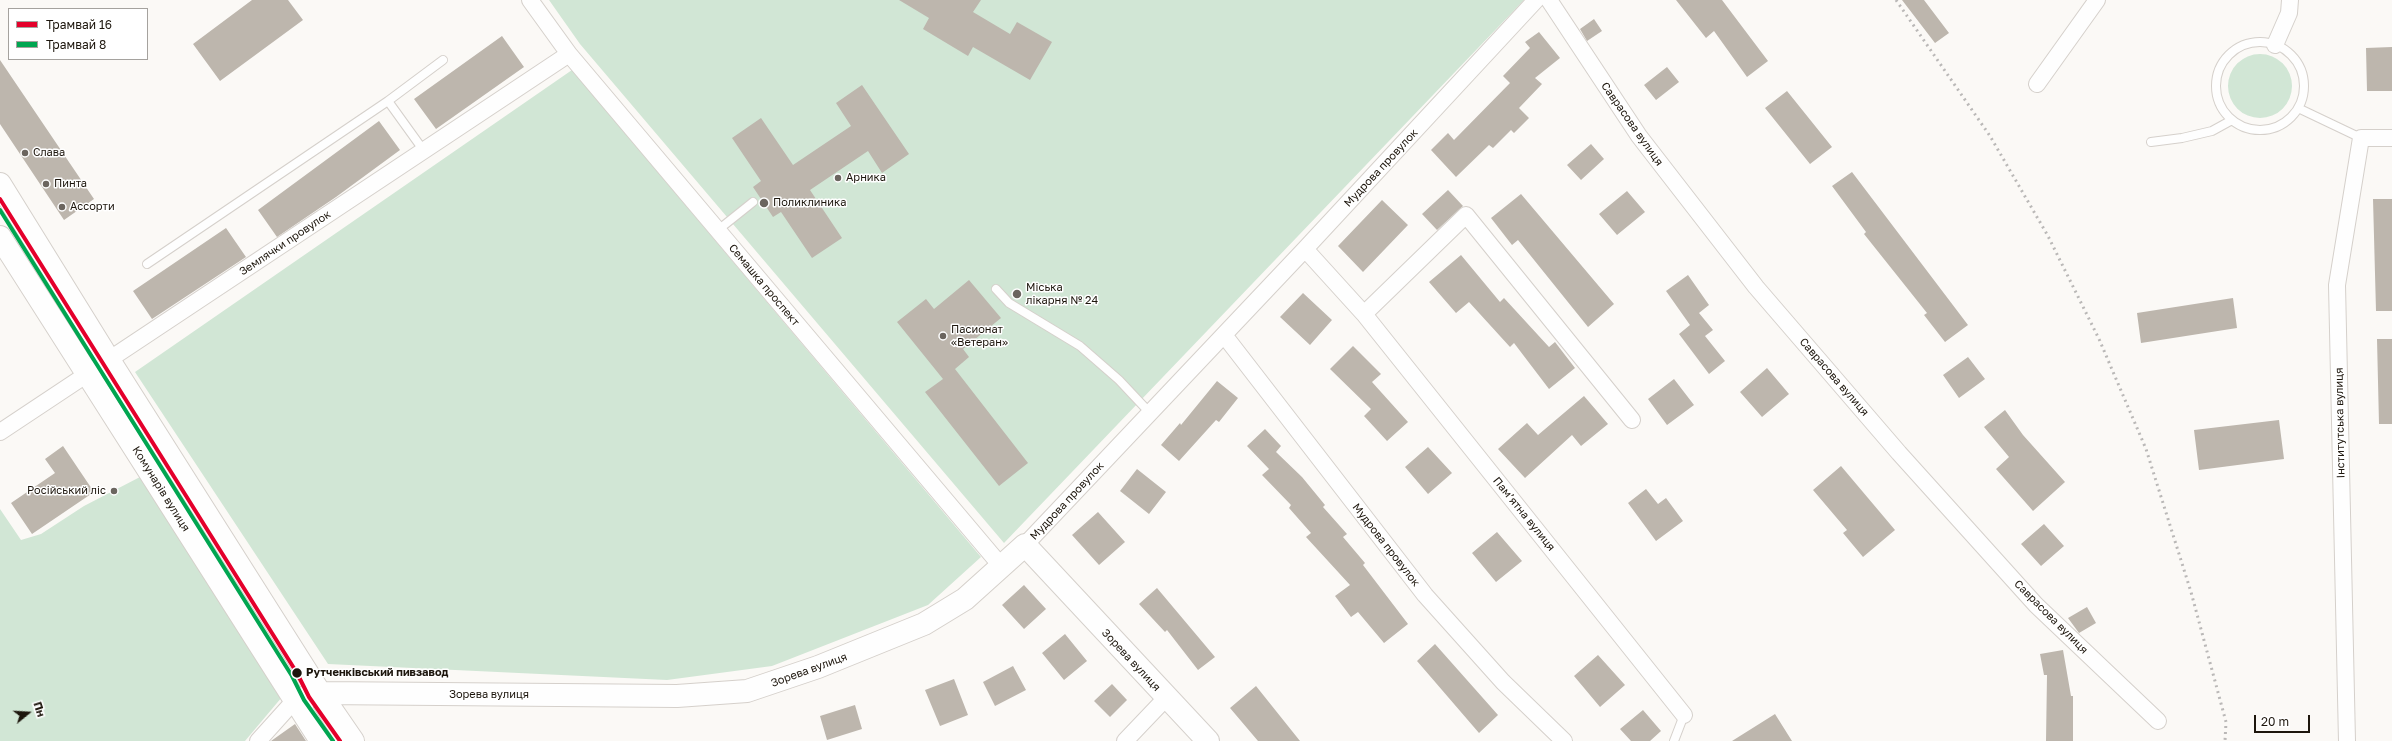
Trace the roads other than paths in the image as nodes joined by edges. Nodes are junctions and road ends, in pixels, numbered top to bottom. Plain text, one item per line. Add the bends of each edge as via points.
1 (530, 0) edge
2 (1536, 0) edge
3 (1549, 0) edge
4 (2098, 0) edge
5 (2290, 0) edge
6 (2275, 45) junction
7 (569, 54) junction
8 (443, 60) dead end
9 (2037, 84) dead end
10 (388, 102) junction
11 (2298, 108) junction
12 (2232, 120) junction
13 (2361, 138) junction
14 (2392, 138) edge
15 (2151, 142) dead end
16 (424, 151) junction
17 (0, 184) edge
18 (753, 202) dead end
19 (718, 230) junction
20 (0, 237) edge
21 (1306, 249) junction
22 (147, 264) dead end
23 (996, 289) dead end
24 (1364, 314) junction
25 (1224, 335) junction
26 (109, 360) junction
27 (88, 374) junction
28 (1150, 413) junction
29 (1632, 420) dead end
30 (0, 432) edge
31 (1025, 545) junction
32 (1002, 567) junction
33 (320, 693) junction
34 (1166, 698) junction
35 (294, 701) junction
36 (1684, 715) joint
37 (2158, 721) dead end
38 (258, 741) edge
39 (321, 741) edge
40 (353, 741) edge
41 (1125, 741) edge
42 (1208, 741) edge
43 (1564, 741) edge
44 (1674, 741) edge
45 (2347, 741) edge

1 - 7 street, Семашка проспект
2 - 21 street, Мудрова провулок
3 - 37 street, Саврасова вулиця via 1639,136 1756,287 1899,453 2036,605
4 - 9 street
5 - 6 street via 2289,13
6 - 11 lane via 2288,53 2298,64 2303,79 2303,94
6 - 12 lane via 2260,42 2245,45 2232,52 2222,64 2217,78 2217,93 2222,108
7 - 16 street, Землячки провулок
7 - 19 street, Семашка проспект
8 - 10 lane
10 - 16 lane
10 - 22 lane
11 - 12 lane via 2288,120 2275,128 2260,130 2245,127
11 - 13 lane
12 - 15 lane via 2212,131
13 - 14 street
13 - 45 street, Інститутська вулиця via 2337,285
16 - 26 street, Землячки провулок
17 - 26 street
18 - 19 lane
19 - 32 street, Семашка проспект
20 - 27 street, Комунарів вулиця
21 - 24 street, Пам’ятна вулиця
21 - 25 street, Мудрова провулок
23 - 28 lane via 1009,303 1080,346 1119,380
24 - 29 street via 1466,215
24 - 36 street, Пам’ятна вулиця
25 - 28 street, Мудрова провулок
25 - 43 street, Мудрова провулок via 1425,595 1503,682
26 - 27 street, Землячки провулок
26 - 33 street
27 - 30 street, Землячки провулок
27 - 35 street, Комунарів вулиця
28 - 31 street, Мудрова провулок
31 - 32 street, Зорева вулиця
31 - 34 street, Зорева вулиця
32 - 33 street, Зорева вулиця via 964,599 924,624 818,667 747,691 677,696
33 - 35 street, Зорева вулиця
33 - 40 street
34 - 41 street
34 - 42 street, Зорева вулиця
35 - 38 street
35 - 39 street, Комунарів вулиця
36 - 44 lane

